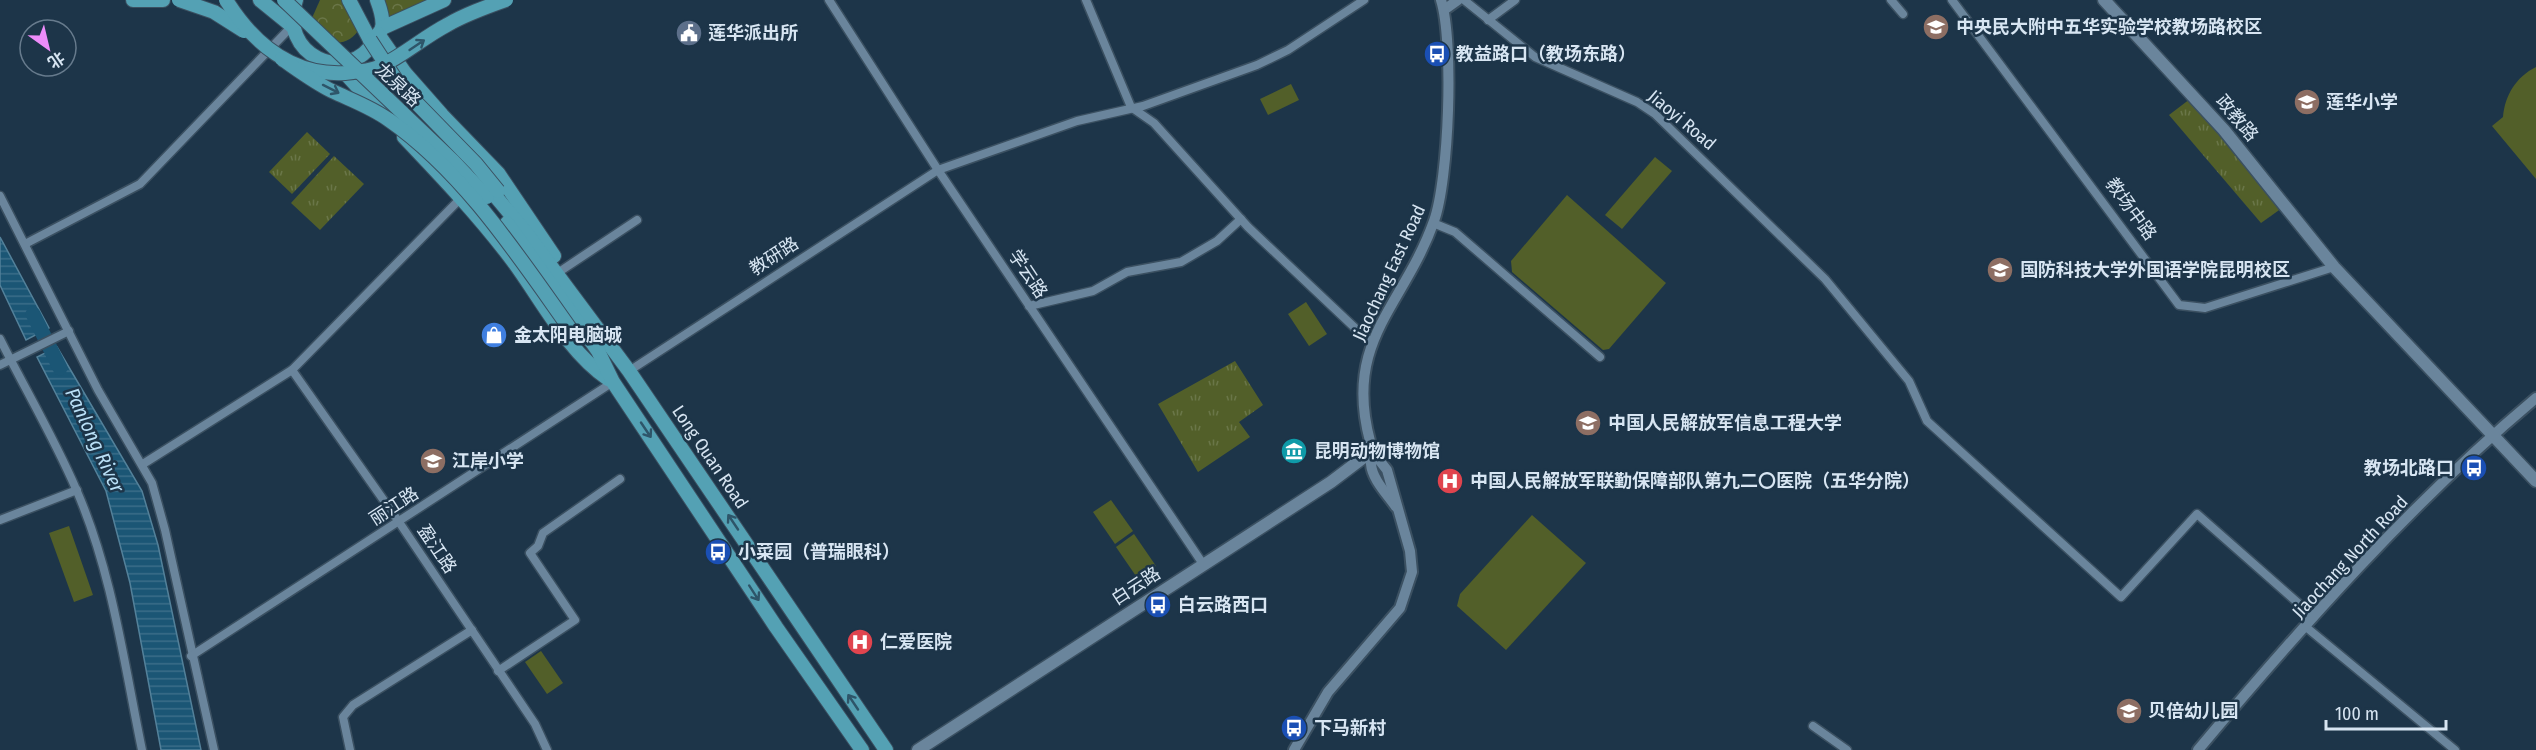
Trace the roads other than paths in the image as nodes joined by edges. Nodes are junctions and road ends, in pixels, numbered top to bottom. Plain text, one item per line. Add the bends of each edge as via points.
1 (133, 0) edge
2 (163, 0) edge
3 (179, 0) edge
4 (226, 0) edge
5 (260, 0) edge
6 (284, 0) edge
7 (295, 0) edge
8 (349, 0) edge
9 (377, 0) edge
10 (444, 0) edge
11 (507, 0) edge
12 (829, 0) edge
13 (1086, 0) edge
14 (1364, 0) edge
15 (1458, 0) edge
16 (1464, 0) edge
17 (1515, 0) edge
18 (1891, 0) edge
19 (1952, 0) edge
20 (2103, 0) edge
21 (1442, 5) edge
22 (1903, 14) dead end
23 (1488, 20) junction
24 (292, 26) junction
25 (380, 31) junction
26 (252, 35) junction
27 (282, 59) junction
28 (336, 63) junction
29 (1131, 107) junction
30 (938, 170) junction
31 (492, 194) junction
32 (0, 196) edge
33 (461, 198) junction
34 (1241, 219) junction
35 (637, 220) dead end
36 (1433, 223) junction
37 (25, 244) junction
38 (2334, 267) junction
39 (562, 270) junction
40 (572, 296) junction
41 (1029, 306) junction
42 (69, 331) junction
43 (0, 339) edge
44 (1372, 344) junction
45 (1600, 357) dead end
46 (11, 360) junction
47 (0, 365) edge
48 (292, 370) junction
49 (629, 371) junction
50 (613, 382) junction
51 (2536, 398) edge
52 (2491, 436) junction
53 (1372, 451) junction
54 (143, 464) junction
55 (620, 479) dead end
56 (2536, 482) edge
57 (76, 490) junction
58 (0, 520) edge
59 (399, 522) junction
60 (1203, 564) junction
61 (2314, 617) junction
62 (2306, 627) junction
63 (472, 630) junction
64 (191, 656) junction
65 (498, 671) junction
66 (1813, 726) dead end
67 (142, 750) edge
68 (214, 750) edge
69 (350, 750) edge
70 (547, 750) edge
71 (862, 750) edge
72 (886, 750) edge
73 (918, 750) edge
74 (1294, 750) edge
75 (1847, 750) edge
76 (2198, 750) edge
77 (2455, 750) edge

1 - 2 main road
3 - 26 main road, bridge via 214,12
4 - 26 main road, bridge
5 - 24 main road
6 - 31 main road, 龙泉路, bridge
7 - 24 main road
7 - 31 main road, 龙泉路 via 458,156
8 - 31 main road, bridge via 400,86 476,164
9 - 25 main road
10 - 25 main road
27 -> 11 main road, bridge via 310,71 332,74 378,68 446,25
12 - 30 street, 学云路
13 - 29 street
14 - 29 street, 教研路 via 1288,50 1257,65 1171,97
15 - 21 street
16 - 23 street, Jiaoyi Road
17 - 23 street
18 - 22 street
19 - 38 street, 教场中路 via 2179,304 2205,308
20 - 38 main road, 政教路 via 2224,130
21 - 36 street, Jiaochang East Road via 1447,98 1442,191
23 - 61 street, Jiaoyi Road via 1535,57 1655,114 1825,279 1909,381 1927,421 2121,597 2197,514
24 - 28 main road via 297,41 307,52
24 - 37 street via 140,184
25 - 28 main road via 361,55
25 - 39 main road via 427,98 498,173
26 - 27 main road, bridge
27 -> 50 main road, bridge via 388,119 445,170 495,225
28 - 33 main road
29 - 30 street, 教研路 via 1077,121
29 - 34 street via 1154,123
30 - 41 street, 学云路
30 - 49 street, 教研路
31 - 40 main road, Long Quan Road
31 - 50 main road, Long Quan Road via 598,351
32 - 37 street
33 - 48 street
33 - 50 main road via 514,262 567,336
34 - 41 street via 1217,241 1181,262 1127,272 1093,291
34 - 44 street
35 - 39 street
36 - 44 street, Jiaochang East Road
36 - 45 street via 1455,232
37 - 42 street
38 - 52 main road
39 - 40 main road
40 - 49 main road, Long Quan Road
41 - 60 street, 学云路
42 - 46 street
42 - 54 street via 98,390
43 - 46 street
44 - 53 street, Jiaochang East Road via 1363,373
46 - 47 street
46 - 57 street
48 - 54 street
48 - 59 street, 盈江路
72 -> 49 main road, Long Quan Road
50 - 59 street, 丽江路
50 -> 71 main road, Long Quan Road
51 - 52 street, Jiaochang North Road
52 - 56 main road
52 - 61 street, Jiaochang North Road
53 - 60 main road, 白云路 via 1348,471
53 - 74 street, Jiaochang East Road via 1387,470 1410,550 1412,572 1407,593 1400,609 1328,692
54 - 64 street via 165,530
55 - 65 street via 543,533 530,553 575,620
57 - 58 street
57 - 67 street via 113,610
59 - 63 street, 盈江路
59 - 64 street, 丽江路
60 - 73 main road, 白云路
61 - 62 street, Jiaochang North Road
62 - 76 street, Jiaochang North Road
62 - 77 street
63 - 65 street, 盈江路
63 - 69 street via 353,705 343,717
64 - 68 street
65 - 70 street, 盈江路 via 535,724
66 - 75 street

